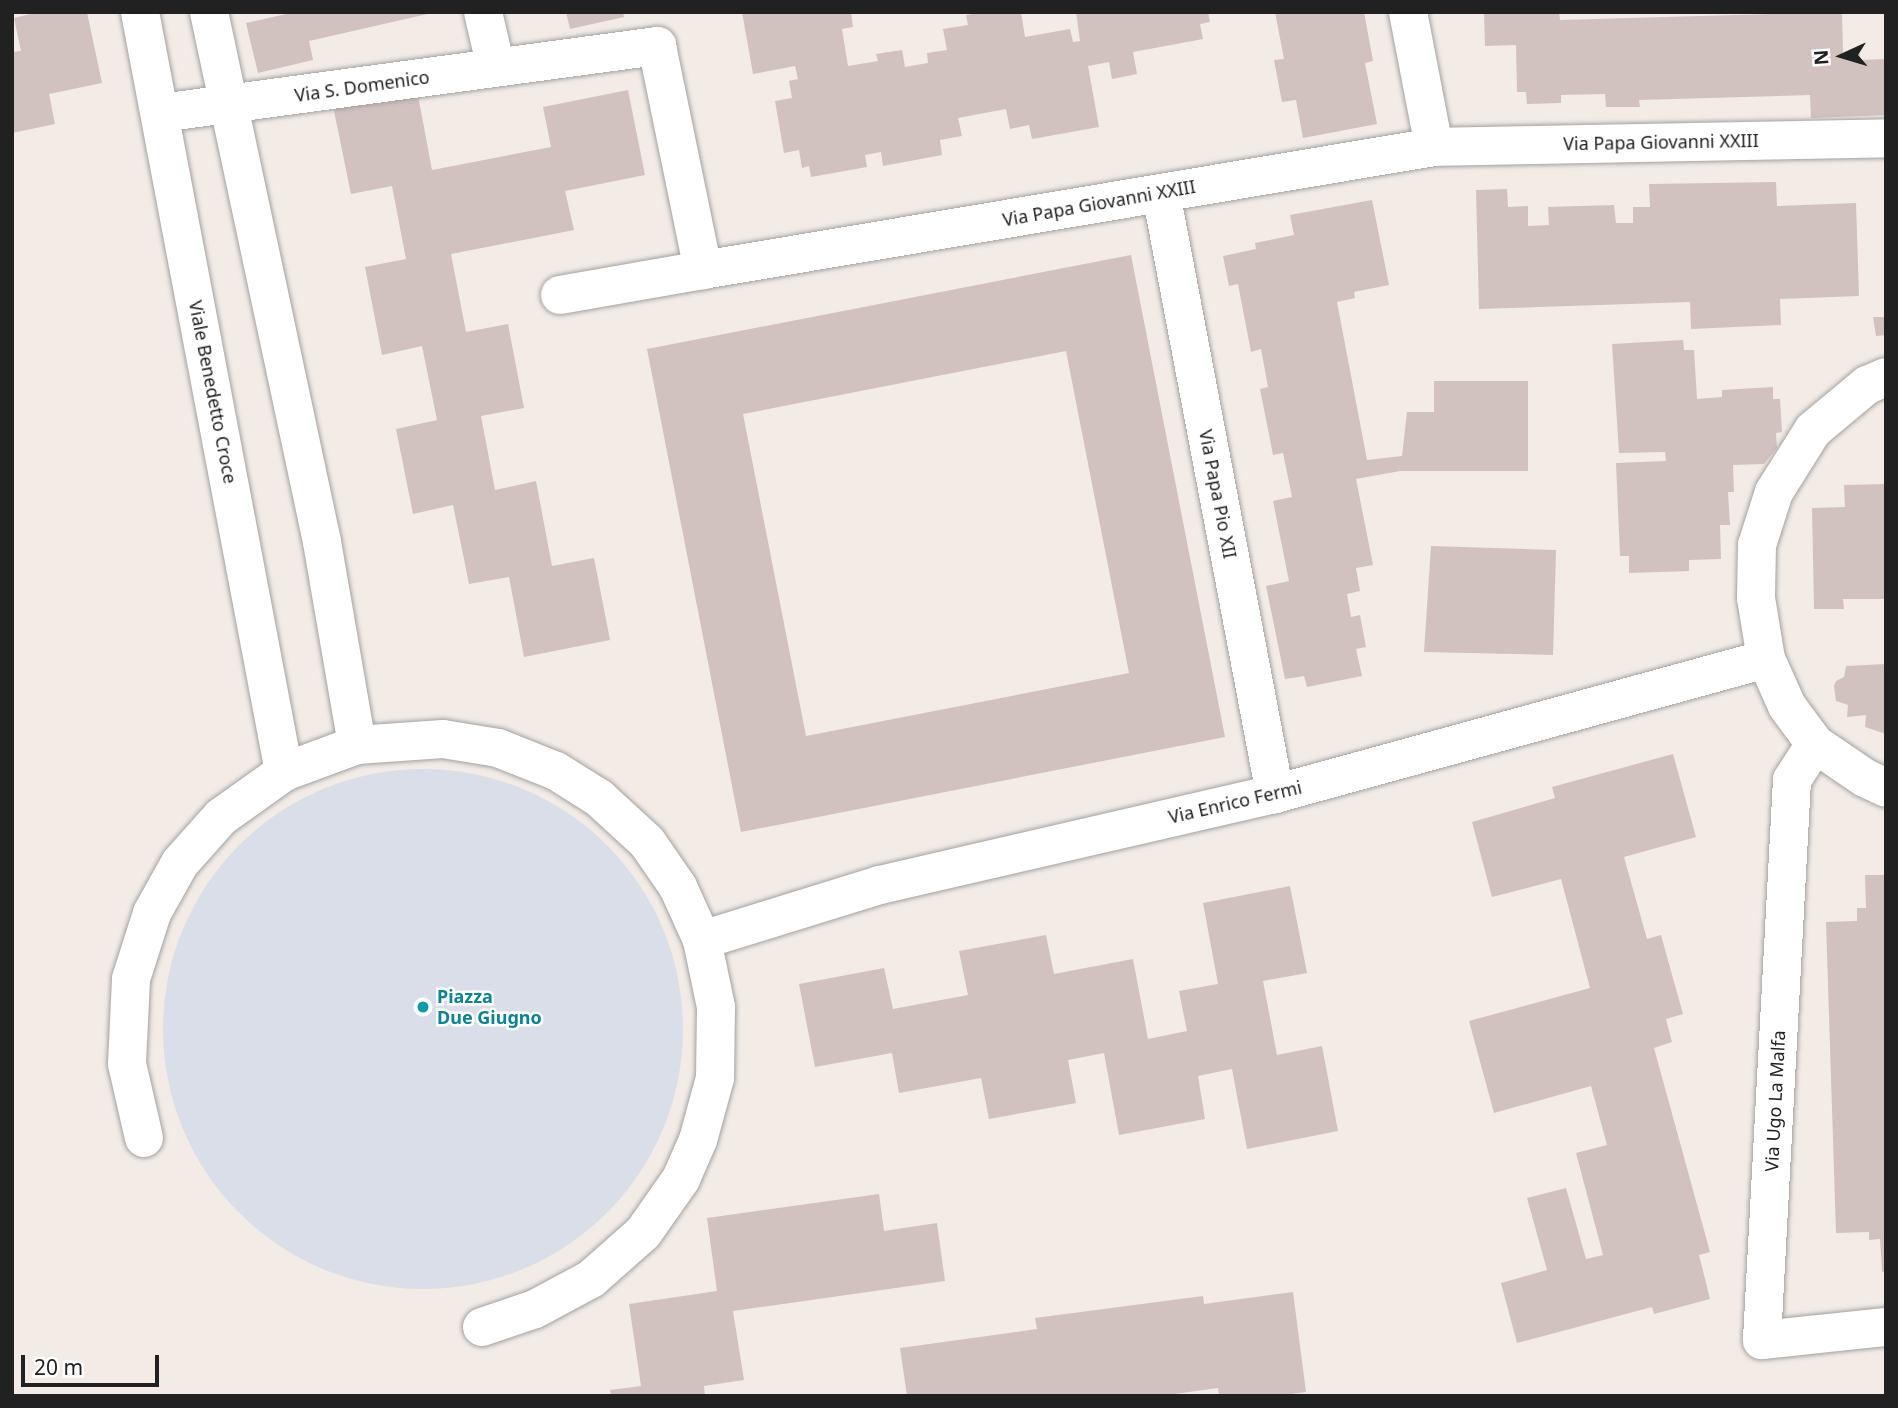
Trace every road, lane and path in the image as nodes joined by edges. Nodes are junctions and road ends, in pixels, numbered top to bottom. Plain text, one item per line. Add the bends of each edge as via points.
1 (140, 12) edge
2 (209, 12) edge
3 (484, 12) edge
4 (1408, 12) edge
5 (496, 68) junction
6 (228, 104) junction
7 (161, 113) junction
8 (1886, 138) edge
9 (1434, 147) junction
10 (1161, 193) junction
11 (703, 270) junction
12 (560, 295) dead end
13 (1886, 377) edge
14 (1766, 659) junction
15 (1815, 744) junction
16 (356, 745) junction
17 (284, 772) junction
18 (1886, 788) edge
19 (1275, 794) junction
20 (702, 940) junction
21 (144, 1138) dead end
22 (482, 1327) dead end
23 (1886, 1327) edge

1 - 7 street, Viale Benedetto Croce
2 - 6 street
3 - 5 street
4 - 9 street
5 - 6 street, Via S. Domenico
5 - 11 street via 657,47
6 - 7 street, Via S. Domenico
6 - 16 street via 322,542
7 - 17 street, Viale Benedetto Croce
8 - 9 street, Via Papa Giovanni XXIII
9 - 10 street, Via Papa Giovanni XXIII
10 - 11 street, Via Papa Giovanni XXIII
10 - 19 street, Via Papa Pio XII
11 - 12 street, Via Papa Giovanni XXIII
13 - 14 street via 1867,385 1813,430 1774,492 1756,545 1756,598
14 - 15 street via 1787,706
14 - 19 street, Via Enrico Fermi
15 - 18 street
15 - 23 street, Via Ugo La Malfa via 1792,780 1762,1340
16 - 17 street
16 - 20 street via 443,739 498,748 556,771 599,798 647,842 678,887
17 - 21 street via 221,817 180,863 152,913 131,979 127,1064
19 - 20 street, Via Enrico Fermi via 880,885
20 - 22 street via 716,1007 715,1078 698,1140 681,1179 643,1233 591,1279 535,1310

